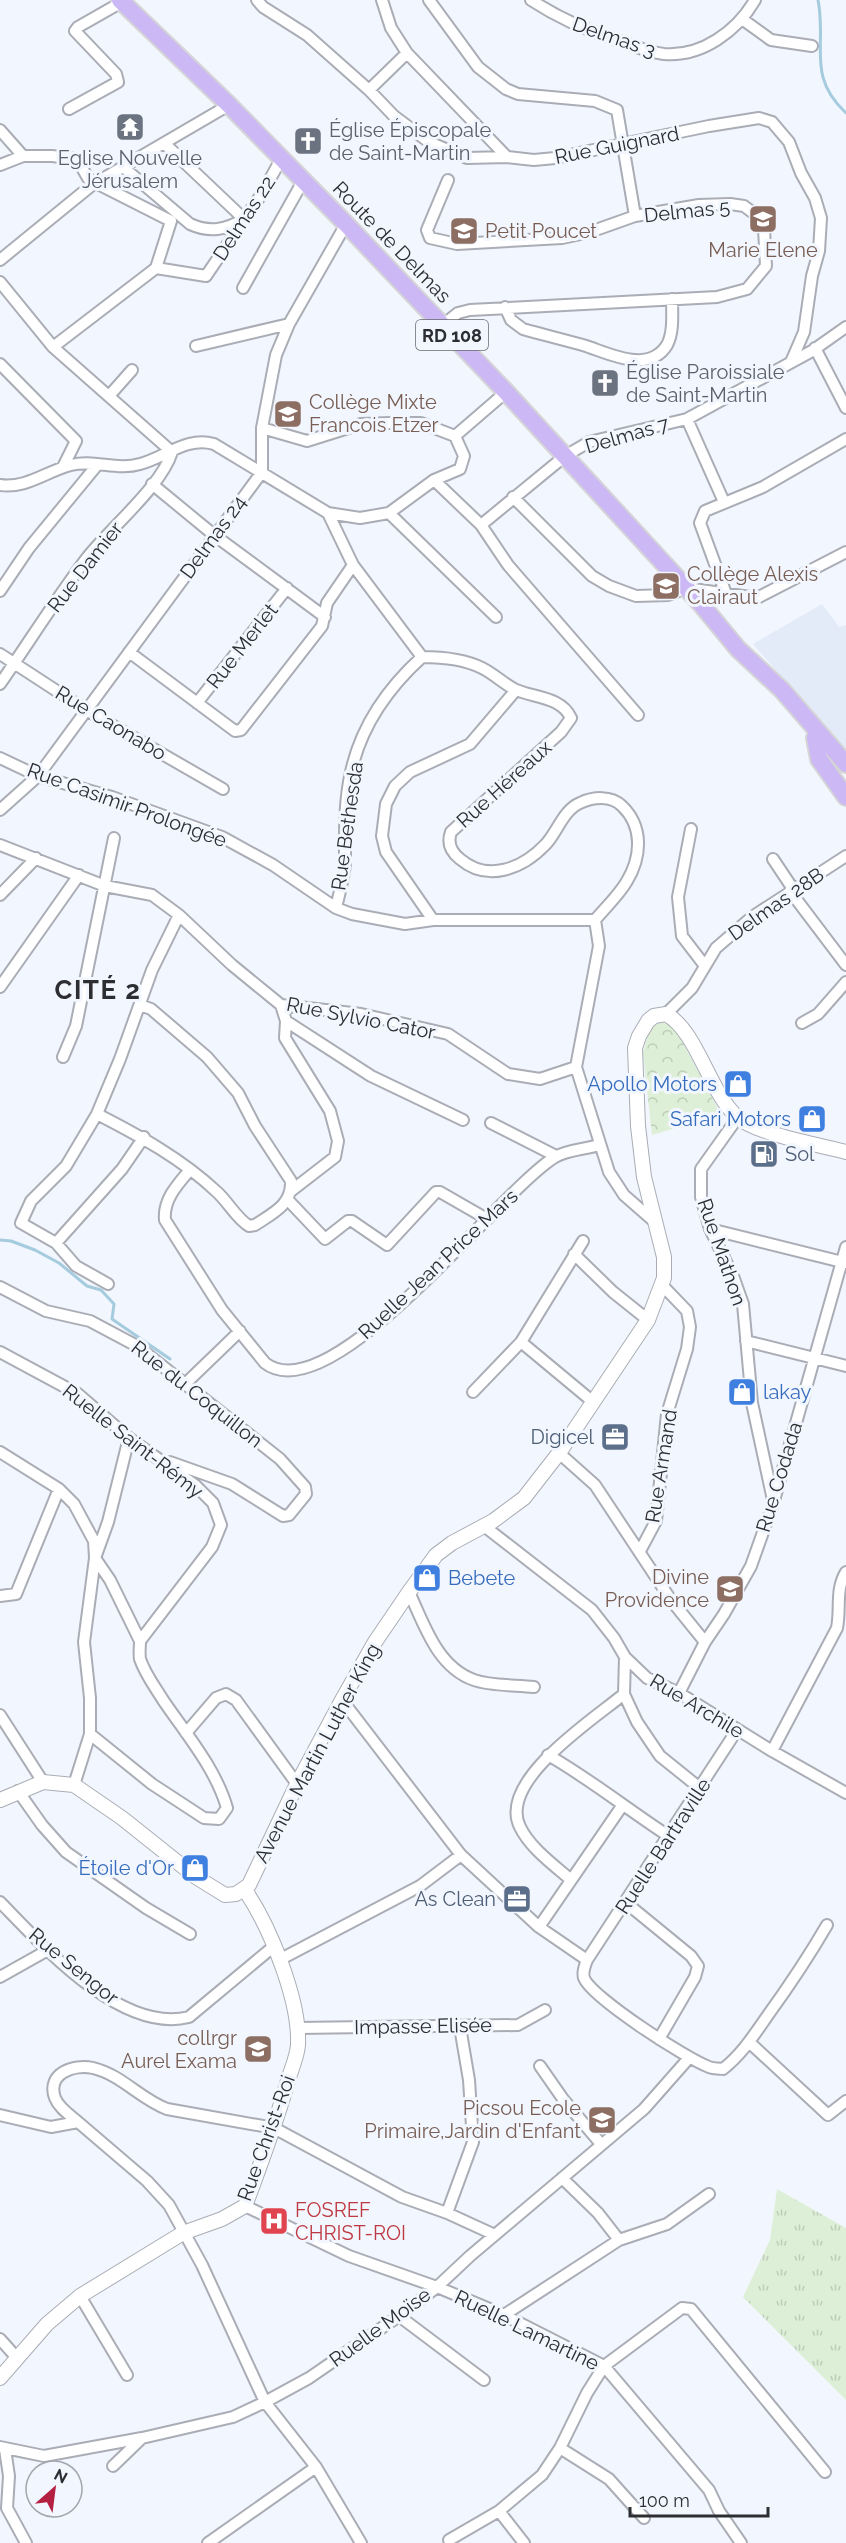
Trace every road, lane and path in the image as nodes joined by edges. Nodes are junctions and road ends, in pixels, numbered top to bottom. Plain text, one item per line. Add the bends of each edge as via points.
1 (257, 0) edge
2 (382, 0) edge
3 (429, 0) edge
4 (531, 0) edge
5 (755, 0) edge
6 (121, 1) edge
7 (742, 19) junction
8 (812, 46) dead end
9 (407, 53) junction
10 (369, 90) junction
11 (229, 105) junction
12 (69, 109) dead end
13 (0, 130) edge
14 (165, 144) junction
15 (625, 145) junction
16 (23, 156) junction
17 (507, 157) junction
18 (281, 159) junction
19 (0, 165) edge
20 (123, 167) junction
21 (448, 180) dead end
22 (303, 181) junction
23 (94, 184) junction
24 (635, 216) junction
25 (244, 219) junction
26 (346, 224) junction
27 (0, 260) edge
28 (156, 268) junction
29 (0, 282) edge
30 (243, 288) dead end
31 (672, 299) junction
32 (505, 307) junction
33 (289, 324) junction
34 (443, 325) junction
35 (846, 327) edge
36 (196, 346) dead end
37 (54, 347) junction
38 (815, 348) junction
39 (791, 362) junction
40 (0, 364) edge
41 (132, 370) dead end
42 (506, 392) junction
43 (109, 396) junction
44 (846, 408) edge
45 (687, 419) junction
46 (262, 428) junction
47 (455, 436) junction
48 (846, 439) edge
49 (172, 452) junction
50 (565, 456) junction
51 (98, 464) junction
52 (63, 467) junction
53 (262, 472) junction
54 (435, 480) junction
55 (152, 484) junction
56 (0, 485) edge
57 (513, 497) junction
58 (724, 502) junction
59 (328, 513) junction
60 (388, 513) junction
61 (481, 525) junction
62 (214, 535) junction
63 (846, 552) edge
64 (353, 565) junction
65 (1, 587) edge
66 (287, 588) junction
67 (686, 588) junction
68 (726, 594) junction
69 (325, 617) junction
70 (496, 617) dead end
71 (129, 652) junction
72 (0, 654) edge
73 (422, 657) junction
74 (14, 664) junction
75 (0, 684) edge
76 (516, 690) junction
77 (196, 703) junction
78 (86, 710) junction
79 (638, 715) dead end
80 (818, 736) junction
81 (846, 749) edge
82 (0, 758) edge
83 (846, 764) edge
84 (38, 776) junction
85 (846, 778) edge
86 (223, 789) dead end
87 (846, 797) edge
88 (0, 810) edge
89 (691, 829) dead end
90 (114, 838) dead end
91 (0, 845) edge
92 (846, 856) edge
93 (36, 858) junction
94 (773, 859) dead end
95 (79, 875) junction
96 (105, 886) junction
97 (792, 890) junction
98 (0, 895) edge
99 (336, 908) junction
100 (179, 915) junction
101 (433, 920) junction
102 (595, 920) junction
103 (846, 965) edge
104 (705, 966) junction
105 (846, 982) edge
106 (0, 987) edge
107 (140, 1005) junction
108 (281, 1005) junction
109 (666, 1014) junction
110 (286, 1021) junction
111 (802, 1023) dead end
112 (63, 1058) dead end
113 (576, 1066) junction
114 (97, 1114) junction
115 (738, 1117) junction
116 (463, 1120) dead end
117 (491, 1123) dead end
118 (144, 1137) junction
119 (599, 1145) junction
120 (846, 1152) edge
121 (556, 1156) junction
122 (189, 1171) junction
123 (290, 1196) junction
124 (487, 1219) junction
125 (656, 1223) junction
126 (710, 1228) junction
127 (582, 1241) dead end
128 (56, 1243) junction
129 (846, 1247) edge
130 (574, 1254) junction
131 (844, 1262) edge
132 (108, 1284) dead end
133 (662, 1285) junction
134 (0, 1287) edge
135 (648, 1320) junction
136 (240, 1331) junction
137 (746, 1341) junction
138 (521, 1342) junction
139 (0, 1352) edge
140 (814, 1357) junction
141 (846, 1366) edge
142 (184, 1385) junction
143 (473, 1392) dead end
144 (592, 1401) junction
145 (129, 1438) junction
146 (0, 1452) edge
147 (559, 1453) junction
148 (161, 1459) junction
149 (59, 1489) junction
150 (773, 1504) junction
151 (484, 1527) junction
152 (640, 1551) junction
153 (95, 1558) junction
154 (846, 1572) edge
155 (409, 1592) junction
156 (0, 1596) edge
157 (140, 1641) junction
158 (705, 1642) junction
159 (626, 1657) junction
160 (534, 1687) dead end
161 (679, 1693) junction
162 (624, 1694) junction
163 (342, 1700) junction
164 (0, 1715) edge
165 (737, 1730) junction
166 (90, 1734) junction
167 (186, 1734) junction
168 (772, 1751) junction
169 (548, 1755) junction
170 (43, 1782) junction
171 (297, 1784) junction
172 (74, 1785) junction
173 (701, 1789) junction
174 (18, 1791) junction
175 (846, 1793) edge
176 (0, 1800) edge
177 (622, 1806) junction
178 (668, 1835) junction
179 (461, 1855) junction
180 (571, 1881) junction
181 (245, 1890) junction
182 (0, 1902) edge
183 (625, 1902) junction
184 (827, 1925) dead end
185 (539, 1927) junction
186 (190, 1934) dead end
187 (48, 1950) junction
188 (276, 1953) junction
189 (587, 1960) junction
190 (0, 1977) edge
191 (545, 2010) dead end
192 (460, 2027) junction
193 (298, 2028) junction
194 (659, 2038) junction
195 (749, 2042) junction
196 (689, 2058) junction
197 (540, 2066) dead end
198 (846, 2101) edge
199 (0, 2115) edge
200 (78, 2122) junction
201 (274, 2128) junction
202 (602, 2144) junction
203 (562, 2178) junction
204 (709, 2194) dead end
205 (245, 2206) junction
206 (447, 2212) junction
207 (183, 2233) junction
208 (495, 2235) junction
209 (619, 2240) junction
210 (437, 2287) junction
211 (80, 2296) junction
212 (504, 2315) junction
213 (399, 2316) junction
214 (0, 2339) edge
215 (17, 2358) junction
216 (604, 2366) junction
217 (127, 2375) dead end
218 (0, 2378) edge
219 (484, 2380) dead end
220 (265, 2403) junction
221 (142, 2438) junction
222 (2, 2448) edge
223 (560, 2448) junction
224 (113, 2466) dead end
225 (316, 2467) junction
226 (825, 2472) dead end
227 (499, 2511) junction
228 (3, 2512) edge
229 (644, 2518) dead end
230 (449, 2540) dead end
231 (26, 2543) edge
232 (208, 2543) edge
233 (361, 2543) edge
234 (524, 2543) edge
235 (741, 2543) edge

1 - 10 street, Rue Guignard via 307,35
2 - 9 street via 391,28
3 - 15 street via 478,67 493,80 518,94 595,101 614,107 620,113
4 - 7 street, Delmas 3 via 585,29 664,54 698,49
5 - 7 street, Delmas 3
6 - 11 main road, Route de Delmas / RD 108
6 - 12 street via 75,31 116,74 118,82
7 - 8 street via 771,40
9 - 10 street
9 - 17 street
10 - 17 street, Rue Guignard via 407,127 448,151 467,158
11 - 14 street
11 - 18 main road, Route de Delmas / RD 108
13 - 16 street
14 - 20 street
14 - 25 street
15 - 17 street, Rue Guignard via 555,158
15 - 24 street
15 - 39 street, Rue Guignard via 759,118 772,122 789,142 821,218 804,332
16 - 19 street
16 - 23 street via 77,159
18 - 22 main road, Route de Delmas / RD 108
18 - 25 street, Delmas 22
20 - 23 street
20 - 25 street via 202,230 221,230
21 - 24 street, Delmas 5 via 427,230 430,238 457,244 562,238
22 - 26 main road, Route de Delmas / RD 108
22 - 30 street
23 - 27 street
23 - 28 street via 171,221
24 - 31 street, Delmas 5 via 730,204 744,206 760,218 767,259 747,289 717,297
25 - 28 street, Delmas 22 via 206,276
26 - 33 street
26 - 34 main road, Route de Delmas / RD 108
28 - 37 street
29 - 37 street
31 - 32 street, Delmas 5
31 - 32 street via 668,341 657,355 645,359 619,358 523,329 511,320
32 - 34 street, Delmas 5 via 464,311
33 - 36 street
33 - 46 street via 276,355
34 - 42 main road, Route de Delmas / RD 108
35 - 38 street, Delmas 7
37 - 43 street
38 - 39 street, Delmas 7
38 - 44 street
39 - 45 street, Delmas 7
40 - 52 street via 75,441
41 - 43 street
42 - 47 street
42 - 50 main road, Route de Delmas / RD 108
43 - 49 street
45 - 50 street, Delmas 7 via 589,442
45 - 58 street
46 - 47 street via 307,441 361,424 421,423
46 - 53 street
47 - 54 street via 464,456 460,469
48 - 58 street via 762,487
49 - 51 street via 137,465
49 - 53 street via 185,444 205,441
49 - 55 street, Rue Damier
50 - 57 street, Delmas 7
50 - 67 main road, Route de Delmas / RD 108
51 - 52 street via 86,462
51 - 65 street
52 - 56 street via 20,484
53 - 59 street
53 - 62 street, Delmas 24
54 - 60 street
54 - 61 street
55 - 62 street
55 - 74 street, Rue Damier via 87,558
57 - 61 street, Delmas 7
57 - 67 street via 570,556 609,586 636,596 653,597
58 - 68 street via 705,511 700,524
59 - 60 street via 360,519
59 - 64 street
60 - 70 street
61 - 79 street via 508,565
62 - 66 street
62 - 71 street, Delmas 24
63 - 68 street via 757,598
64 - 69 street via 327,603
64 - 73 street
66 - 69 street
66 - 77 street, Rue Merlet
67 - 68 street
67 - 80 main road, Route de Delmas / RD 108
69 - 77 street via 241,730 235,731
71 - 77 street
71 - 78 street, Delmas 24
72 - 74 street, Rue Caonabo
73 - 76 street, Rue Héreaux via 450,658 483,668
73 - 99 street, Rue Bethesda via 377,708 357,752 351,772 343,840 345,865
74 - 75 street, Rue Damier
74 - 78 street, Rue Caonabo
76 - 101 street via 470,744 410,772 394,786 386,804 382,836 386,852
76 - 102 street, Rue Héreaux via 559,704 571,718 561,732 451,832 450,846 462,861 480,870 500,872 518,867 546,844 578,803 600,797 618,801 634,817 636,859 627,881
78 - 84 street, Delmas 24
78 - 86 street, Rue Caonabo
80 - 81 main road
80 - 83 main road, Route de Delmas / RD 108
80 - 85 main road, Route de Delmas / RD 108
80 - 87 main road via 819,759
82 - 84 street, Rue Casimir Prolongée
84 - 88 street, Delmas 24
84 - 99 street, Rue Casimir Prolongée via 112,797 222,837 273,865
89 - 104 street via 678,897 680,917 682,936
90 - 96 street
91 - 93 street, Rue Sylvio Cator
92 - 97 street, Delmas 28B
93 - 95 street, Rue Sylvio Cator
93 - 98 street
94 - 97 street
95 - 96 street, Rue Sylvio Cator
95 - 106 street
96 - 100 street, Rue Sylvio Cator via 152,895
96 - 112 street via 76,1026
97 - 103 street
97 - 104 street, Delmas 28B via 716,948
99 - 101 street, Rue Casimir Prolongée via 405,924
100 - 107 street
100 - 108 street, Rue Sylvio Cator
101 - 102 street, Rue Casimir Prolongée
102 - 113 street via 599,946
104 - 109 street, Delmas 28B via 692,988
105 - 111 street via 818,1014
107 - 114 street
107 - 123 street via 151,1009 207,1058 238,1093 291,1181
108 - 110 street
108 - 113 street, Rue Sylvio Cator via 361,1014 448,1034 508,1074 540,1078
109 - 115 main road via 676,1019 718,1095
109 - 125 main road, Avenue Martin Luther King via 654,1016 648,1022 635,1048 644,1177
110 - 116 street via 371,1076
110 - 123 street via 285,1038 330,1111 338,1141 335,1157
113 - 119 street
114 - 118 street
114 - 128 street via 66,1166 31,1201 21,1223
115 - 120 main road via 757,1128
115 - 126 street, Rue Mathon via 702,1170 701,1197
117 - 121 street
118 - 122 street
118 - 128 street via 122,1169
119 - 121 street, Ruelle Jean Price Mars
119 - 125 street via 609,1172 624,1195
121 - 124 street, Ruelle Jean Price Mars
122 - 123 street via 218,1193 249,1226
122 - 136 street via 169,1198 165,1220 222,1310
123 - 124 street via 325,1239 352,1221 387,1245 436,1192
124 - 136 street, Ruelle Jean Price Mars via 398,1307 342,1352 310,1367 290,1371 272,1368
125 - 133 main road, Avenue Martin Luther King via 664,1257
126 - 131 street
126 - 137 street, Rue Mathon via 743,1304
127 - 130 street
128 - 132 street via 76,1266
129 - 131 street, Rue Codada
130 - 135 street
130 - 138 street
131 - 140 street, Rue Codada
133 - 135 main road, Avenue Martin Luther King
133 - 152 street, Rue Armand via 687,1311 690,1327 667,1414 656,1521
134 - 142 street, Rue du Coquillon via 46,1311 100,1326 152,1356
135 - 144 main road, Avenue Martin Luther King
136 - 142 street
137 - 140 street
137 - 150 street, Rue Mathon via 752,1403
138 - 143 street
138 - 144 street
139 - 145 street, Ruelle Saint-Rémy via 78,1394
140 - 141 street
140 - 150 street, Rue Codada
142 - 148 street, Rue du Coquillon via 280,1459 305,1487 303,1498 290,1515 283,1516 232,1484
144 - 147 main road, Avenue Martin Luther King
145 - 148 street, Ruelle Saint-Rémy
145 - 153 street
146 - 149 street
147 - 151 main road, Avenue Martin Luther King via 524,1498
147 - 152 street via 595,1485
148 - 157 street, Ruelle Saint-Rémy via 213,1503 221,1525 212,1547
149 - 153 street via 87,1524
149 - 156 street via 16,1594
150 - 158 street, Rue Codada via 751,1566
151 - 155 main road, Avenue Martin Luther King via 436,1555
151 - 159 street, Rue Archile via 592,1610
152 - 158 street via 671,1600
153 - 157 street
153 - 166 street via 84,1642
154 - 168 street via 837,1597 837,1628
155 - 160 street via 441,1656 455,1669 474,1680
155 - 163 main road, Avenue Martin Luther King
157 - 167 street via 140,1660
158 - 161 street, Rue Codada
159 - 161 street, Rue Archile via 647,1678
159 - 162 street
161 - 165 street, Rue Archile
162 - 169 street
162 - 173 street via 660,1756
163 - 171 main road, Avenue Martin Luther King
163 - 179 street
164 - 170 street
165 - 168 street, Rue Archile
165 - 173 street, Ruelle Bartraville
166 - 167 street via 152,1784 204,1818 219,1819 227,1808 223,1792
166 - 172 street
167 - 171 street via 216,1698 226,1694 236,1700
168 - 175 street, Rue Archile
169 - 177 street via 583,1775
169 - 180 street via 520,1792 519,1826 530,1843
170 - 172 main road
170 - 174 main road
171 - 181 main road, Avenue Martin Luther King
172 - 181 main road via 225,1895
173 - 178 street, Ruelle Bartraville
174 - 176 main road
174 - 186 street via 66,1852
177 - 178 street
177 - 180 street
178 - 183 street, Ruelle Bartraville
179 - 185 street
179 - 188 street, Rue Sengor via 420,1886
180 - 185 street
181 - 188 main road, Rue Christ-Roi
182 - 187 street, Rue Sengor
183 - 189 street, Ruelle Bartraville
183 - 194 street via 698,1966
184 - 195 street
185 - 189 street
187 - 188 street, Rue Sengor via 130,2011 176,2020 201,2009
187 - 190 street
188 - 193 main road, Rue Christ-Roi
189 - 194 street via 584,1978 600,1996
191 - 192 street, Impasse Elisée via 518,2025
192 - 193 street, Impasse Elisée
192 - 206 street via 473,2142
193 - 201 main road, Rue Christ-Roi via 298,2048
194 - 196 street
195 - 196 street via 723,2069
195 - 198 street via 828,2115
196 - 202 street, Ruelle Moïse via 644,2109
197 - 202 street via 562,2099
199 - 200 street via 51,2127
200 - 201 street via 56,2100 53,2088 62,2072 93,2068 117,2077 151,2103 167,2109
200 - 207 street via 147,2181 169,2205
201 - 205 main road, Rue Christ-Roi
201 - 206 street via 402,2197
202 - 203 street, Ruelle Moïse
203 - 208 street, Ruelle Moïse
203 - 209 street
204 - 209 street via 667,2224
205 - 207 main road, Rue Christ-Roi
205 - 210 street, Ruelle Lamartine via 348,2256
206 - 208 street
207 - 211 main road, Rue Christ-Roi
207 - 220 street via 202,2265
208 - 210 street, Ruelle Moïse
209 - 212 street
210 - 212 street, Ruelle Lamartine
210 - 213 street, Ruelle Moïse
211 - 215 main road, Rue Christ-Roi via 47,2324
211 - 217 street
212 - 216 street, Ruelle Lamartine
213 - 219 street
213 - 220 street, Ruelle Moïse
214 - 215 street
215 - 218 main road, Rue Christ-Roi
216 - 223 street
216 - 226 street via 682,2308 691,2309
216 - 235 street, Ruelle Lamartine via 709,2490
220 - 221 street, Ruelle Moïse via 233,2417
220 - 225 street
221 - 222 street, Ruelle Moïse via 44,2456
221 - 224 street
222 - 228 street via 9,2476
223 - 227 street via 542,2475
223 - 229 street via 609,2479
225 - 232 street
225 - 233 street
227 - 230 street
227 - 234 street
228 - 231 street

